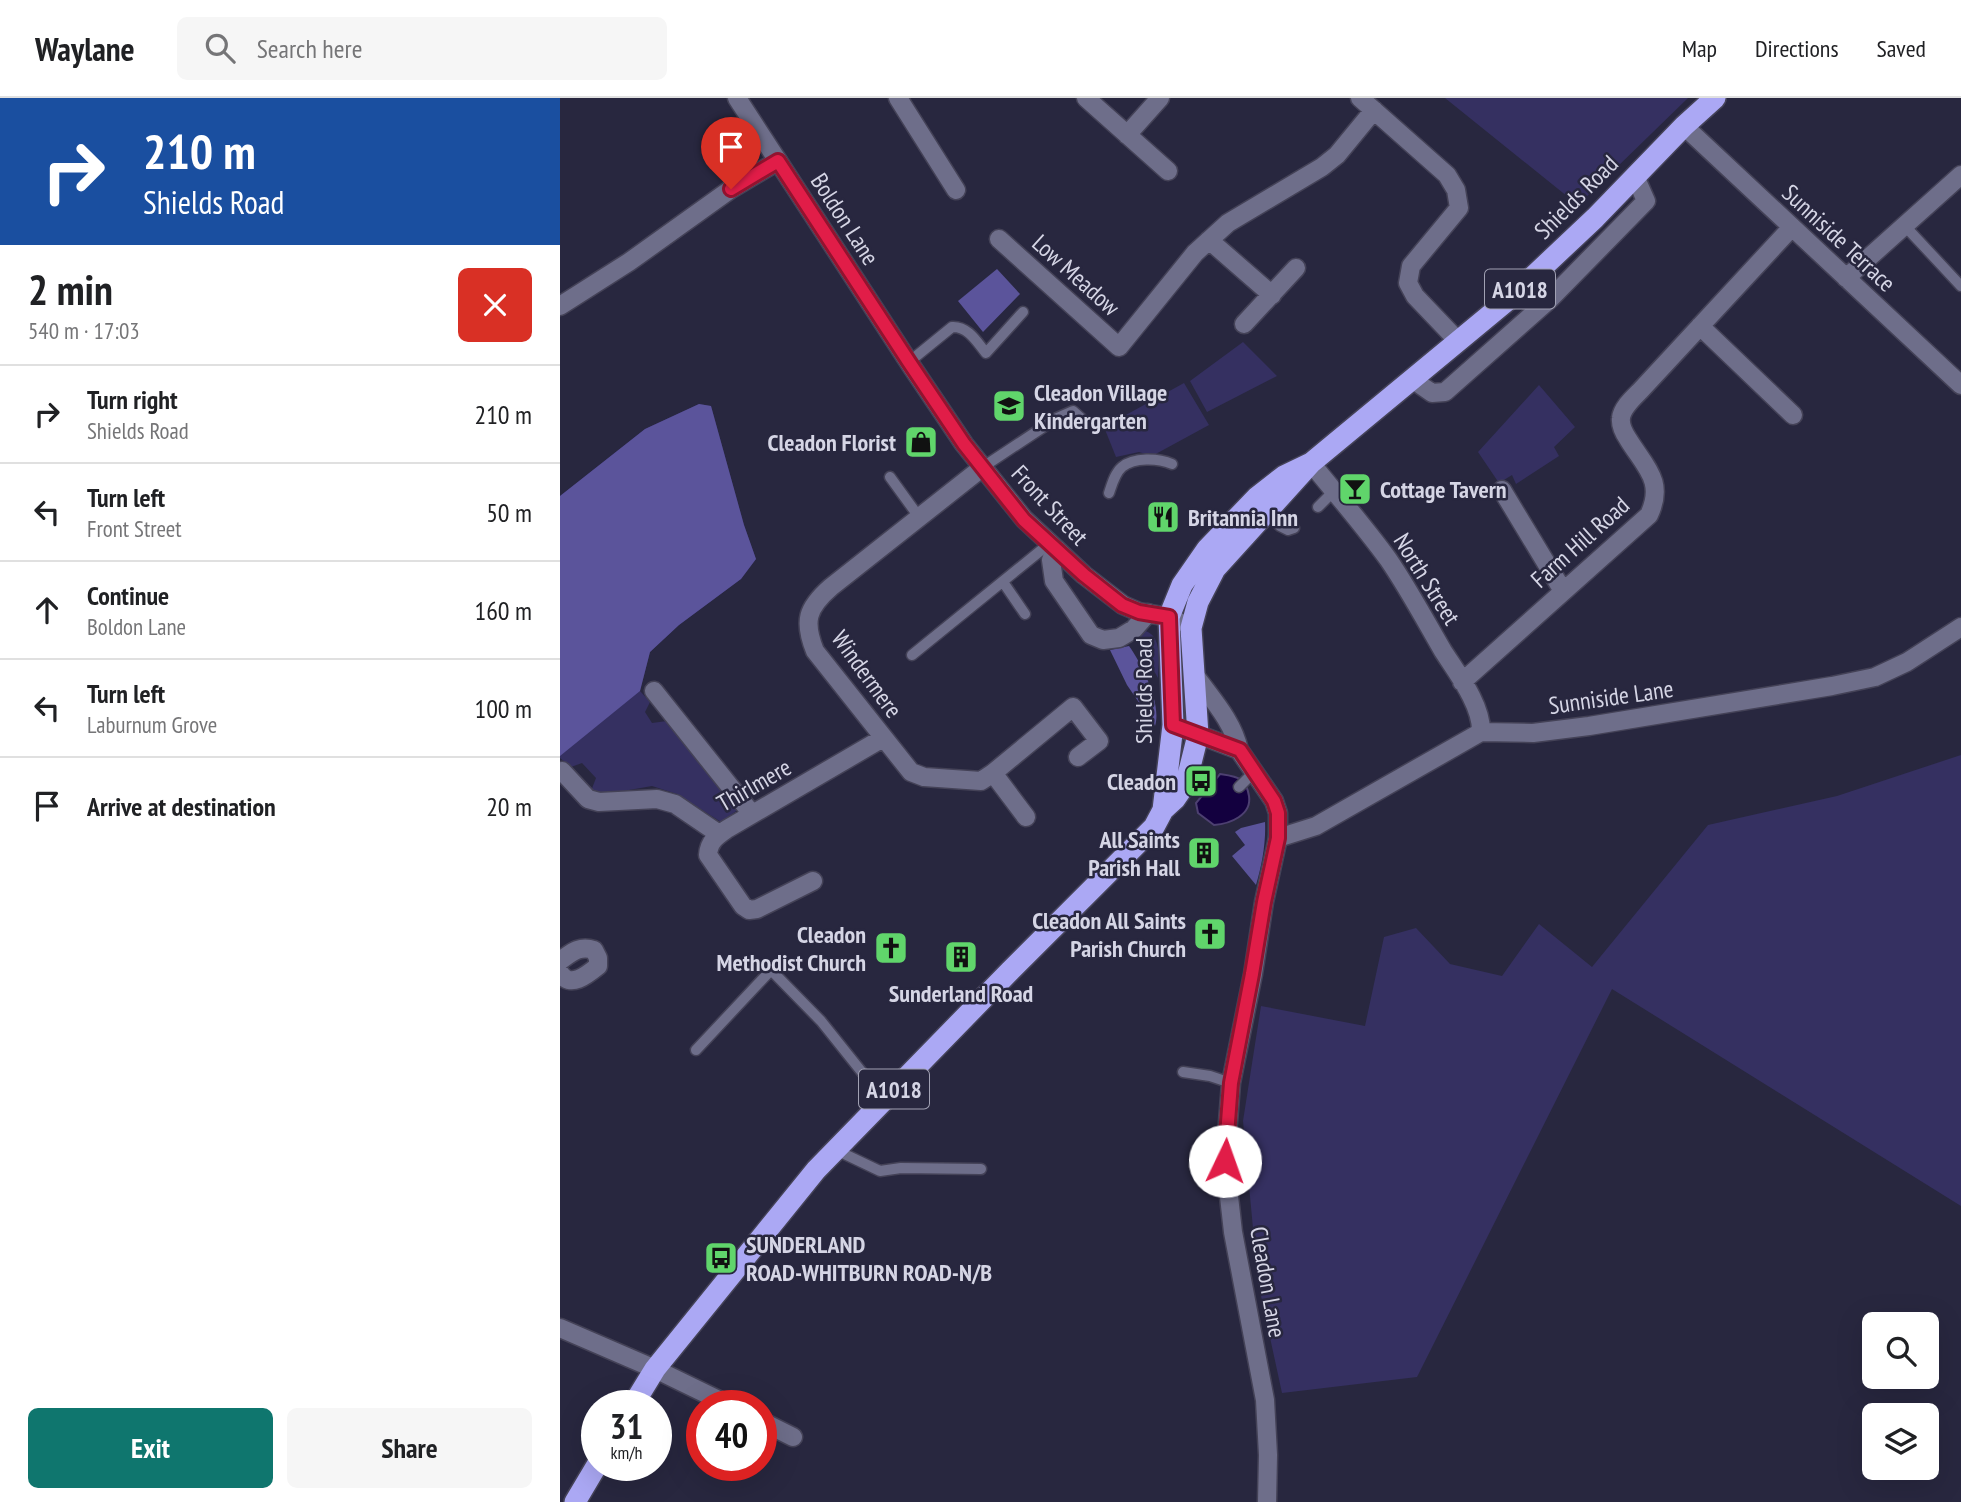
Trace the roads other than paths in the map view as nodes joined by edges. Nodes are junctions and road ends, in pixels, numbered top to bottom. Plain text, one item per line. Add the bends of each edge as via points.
1 (737, 98) edge
2 (898, 98) edge
3 (1086, 98) edge
4 (1160, 98) edge
5 (1360, 98) edge
6 (1715, 98) edge
7 (1374, 110) junction
8 (1684, 126) junction
9 (1128, 135) junction
10 (778, 161) junction
11 (1168, 171) dead end
12 (1961, 175) edge
13 (1635, 176) junction
14 (956, 190) dead end
15 (1904, 226) junction
16 (1792, 227) junction
17 (999, 239) dead end
18 (1209, 240) junction
19 (1296, 268) dead end
20 (1846, 278) junction
21 (1961, 286) edge
22 (1272, 295) junction
23 (560, 306) edge
24 (1023, 312) dead end
25 (1244, 324) dead end
26 (1700, 326) junction
27 (1458, 341) junction
28 (911, 365) junction
29 (1958, 376) edge
30 (1412, 379) junction
31 (1793, 415) dead end
32 (1082, 419) dead end
33 (1311, 463) junction
34 (1172, 464) dead end
35 (983, 467) junction
36 (890, 477) dead end
37 (1502, 490) dead end
38 (1334, 491) junction
39 (1109, 493) dead end
40 (1260, 506) junction
41 (1318, 507) dead end
42 (919, 517) junction
43 (1294, 528) dead end
44 (1053, 546) junction
45 (1003, 582) junction
46 (1563, 591) junction
47 (1147, 613) junction
48 (1025, 614) dead end
49 (1169, 617) junction
50 (1961, 626) edge
51 (1191, 628) junction
52 (912, 655) dead end
53 (1194, 674) junction
54 (1462, 682) junction
55 (657, 702) dead end
56 (1173, 725) junction
57 (1481, 732) junction
58 (1198, 735) junction
59 (883, 738) junction
60 (1240, 750) junction
61 (1078, 757) dead end
62 (1254, 772) junction
63 (993, 773) junction
64 (572, 775) dead end
65 (1238, 787) dead end
66 (752, 814) junction
67 (1026, 817) dead end
68 (1158, 819) junction
69 (719, 834) junction
70 (1278, 838) junction
71 (813, 881) dead end
72 (560, 961) edge
73 (560, 973) edge
74 (696, 1051) dead end
75 (1183, 1072) dead end
76 (1231, 1083) junction
77 (885, 1098) junction
78 (835, 1150) junction
79 (981, 1170) dead end
80 (560, 1328) edge
81 (655, 1369) junction
82 (643, 1390) edge
83 (698, 1390) edge
84 (777, 1429) edge
85 (793, 1437) dead end
86 (587, 1481) edge
87 (575, 1502) edge
88 (1266, 1502) edge

1 - 10 street, Boldon Lane
2 - 14 street
3 - 9 street
4 - 9 street
5 - 7 street
6 - 8 highway, Shields Road / A1018
7 - 18 street via 1322,167 1228,223
7 - 27 street via 1447,175 1456,190 1459,208 1411,266 1408,283
8 - 13 highway, Shields Road / A1018
8 - 16 street, Sunniside Terrace
9 - 11 street
10 - 23 street
10 - 28 street, Boldon Lane
12 - 15 street
13 - 27 highway, Shields Road / A1018 via 1508,300
13 - 30 street via 1646,201 1550,299 1445,392 1432,393
15 - 20 street
15 - 21 lane
16 - 20 street, Sunniside Terrace
16 - 26 street, Farm Hill Road
17 - 18 street, Low Meadow via 1119,347
18 - 22 street
19 - 22 street
20 - 29 street, Sunniside Terrace
22 - 25 street
24 - 28 lane via 986,353 957,326
26 - 31 street
26 - 46 street, Farm Hill Road via 1621,417 1623,431 1654,479 1655,502 1649,514
27 - 30 highway, Shields Road / A1018
28 - 35 street, Front Street
30 - 33 highway, Shields Road / A1018
32 - 35 lane via 1073,411 1057,418
33 - 38 street, North Street
33 - 40 highway, Shields Road / A1018 via 1284,476
34 - 39 lane via 1139,461 1122,467
35 - 42 street, Windermere
35 - 44 street, Front Street via 1024,520
36 - 42 lane
37 - 46 street
38 - 41 lane
38 - 54 street, North Street via 1389,561
40 - 43 lane via 1280,526
40 - 49 highway, Shields Road / A1018 via 1207,549 1182,585
40 - 51 highway, Shields Road / A1018 via 1215,569
42 - 59 street, Windermere via 831,587 809,615 808,634 815,651
44 - 45 lane
44 - 47 street, Front Street via 1122,605
44 - 47 street via 1054,581 1091,635 1103,640 1119,638
45 - 48 lane
45 - 52 lane
46 - 54 street, Farm Hill Road
47 - 49 street, Front Street
49 - 51 street, Front Street
49 - 56 highway, Shields Road / A1018
50 - 57 street, Sunniside Lane via 1875,677 1589,726 1534,733
51 - 53 highway, Shields Road / A1018
53 - 58 highway, Shields Road / A1018
53 - 60 street, Cleadon Lane via 1229,721
54 - 57 street, North Street via 1478,711
55 - 66 street
56 - 58 street
56 - 68 highway, Shields Road / A1018
57 - 70 street via 1316,826
58 - 60 street
58 - 68 highway, Shields Road / A1018 via 1186,783
59 - 63 street, Windermere via 911,772 924,777 981,781
59 - 66 street, Thirlmere
60 - 62 street, Cleadon Lane
61 - 63 street via 1099,741 1073,707
62 - 65 lane
62 - 70 street, Cleadon Lane via 1274,801
63 - 67 street
64 - 69 street via 588,799 657,799 675,804
66 - 69 street, Thirlmere
68 - 77 highway, A1018
69 - 71 street, Thirlmere via 708,847 708,855 749,910
70 - 76 street, Cleadon Lane
72 - 73 street via 586,947 598,958 598,966 579,979 572,981
74 - 77 lane via 771,970
75 - 76 lane
76 - 88 street, Cleadon Lane via 1225,1161 1233,1233 1265,1400
77 - 78 highway, A1018
78 - 79 lane via 880,1171
78 - 81 highway, A1018
80 - 81 street
81 - 82 highway, A1018
81 - 83 street
84 - 85 street
86 - 87 highway

